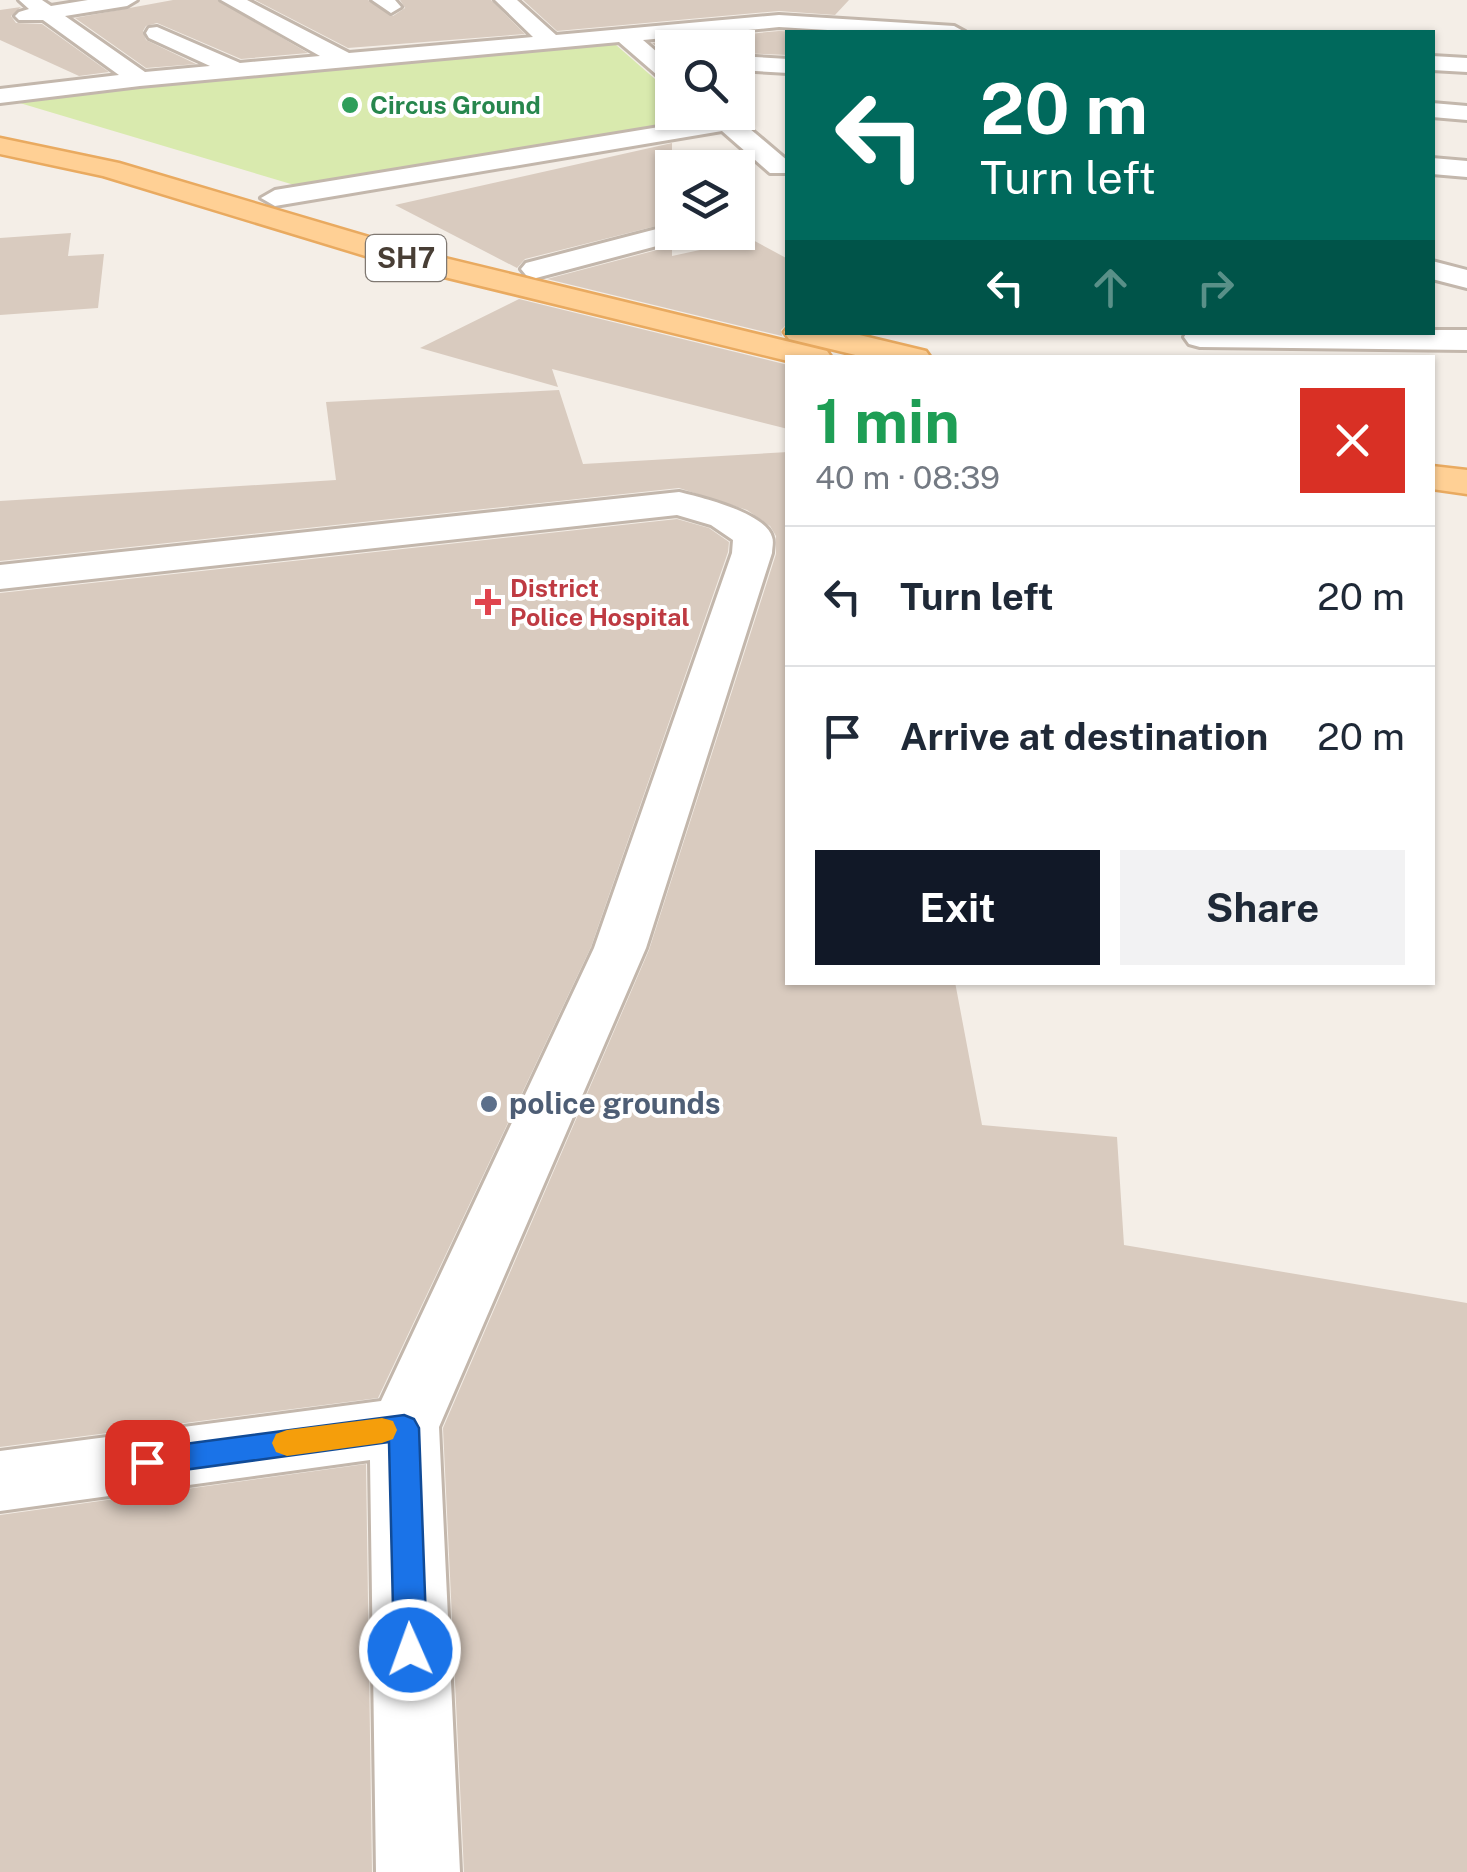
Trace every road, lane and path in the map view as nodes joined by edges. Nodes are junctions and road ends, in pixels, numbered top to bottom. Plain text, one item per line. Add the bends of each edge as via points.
1 (127, 0) edge
2 (231, 0) edge
3 (38, 6) edge
4 (751, 7) edge
5 (523, 9) edge
6 (0, 20) edge
7 (898, 30) edge
8 (157, 32) dead end
9 (625, 36) junction
10 (552, 43) junction
11 (655, 56) edge
12 (347, 61) junction
13 (1435, 63) edge
14 (755, 64) edge
15 (1467, 65) edge
16 (785, 66) edge
17 (238, 70) junction
18 (140, 78) junction
19 (5, 94) edge
20 (1435, 110) edge
21 (1467, 112) edge
22 (0, 124) edge
23 (755, 126) edge
24 (771, 129) dead end
25 (679, 130) edge
26 (736, 130) edge
27 (0, 146) edge
28 (1435, 166) edge
29 (779, 167) dead end
30 (1467, 168) edge
31 (1435, 178) edge
32 (1467, 180) edge
33 (274, 198) junction
34 (655, 238) edge
35 (536, 269) junction
36 (1435, 271) edge
37 (1467, 279) edge
38 (785, 329) edge
39 (814, 335) edge
40 (1204, 335) edge
41 (1467, 340) edge
42 (803, 355) edge
43 (901, 355) edge
44 (1172, 355) edge
45 (1435, 454) edge
46 (1467, 457) edge
47 (1435, 477) edge
48 (1467, 482) edge
49 (0, 577) edge
50 (404, 1428) junction
51 (0, 1481) edge
52 (418, 1872) edge

1 - 3 street
2 - 12 street
3 - 6 street
3 - 18 street
4 - 7 street via 779,21
4 - 9 street
5 - 10 street
8 - 17 street
9 - 10 street
9 - 11 street
10 - 12 street
12 - 17 street
13 - 15 street
14 - 16 street
17 - 18 street
18 - 19 street
20 - 21 street
22 - 33 main road, SH7
23 - 24 street
25 - 33 street
26 - 29 street
27 - 42 main road, SH7 via 110,168 406,258
28 - 30 street
31 - 32 street
33 - 35 main road, SH7
34 - 35 street
35 - 38 main road, SH7
36 - 37 street
39 - 43 main road
40 - 41 street
40 - 44 street
45 - 46 main road
47 - 48 main road
49 - 50 street via 680,503 724,516 752,536 752,553 620,948
50 - 51 street
50 - 52 street

